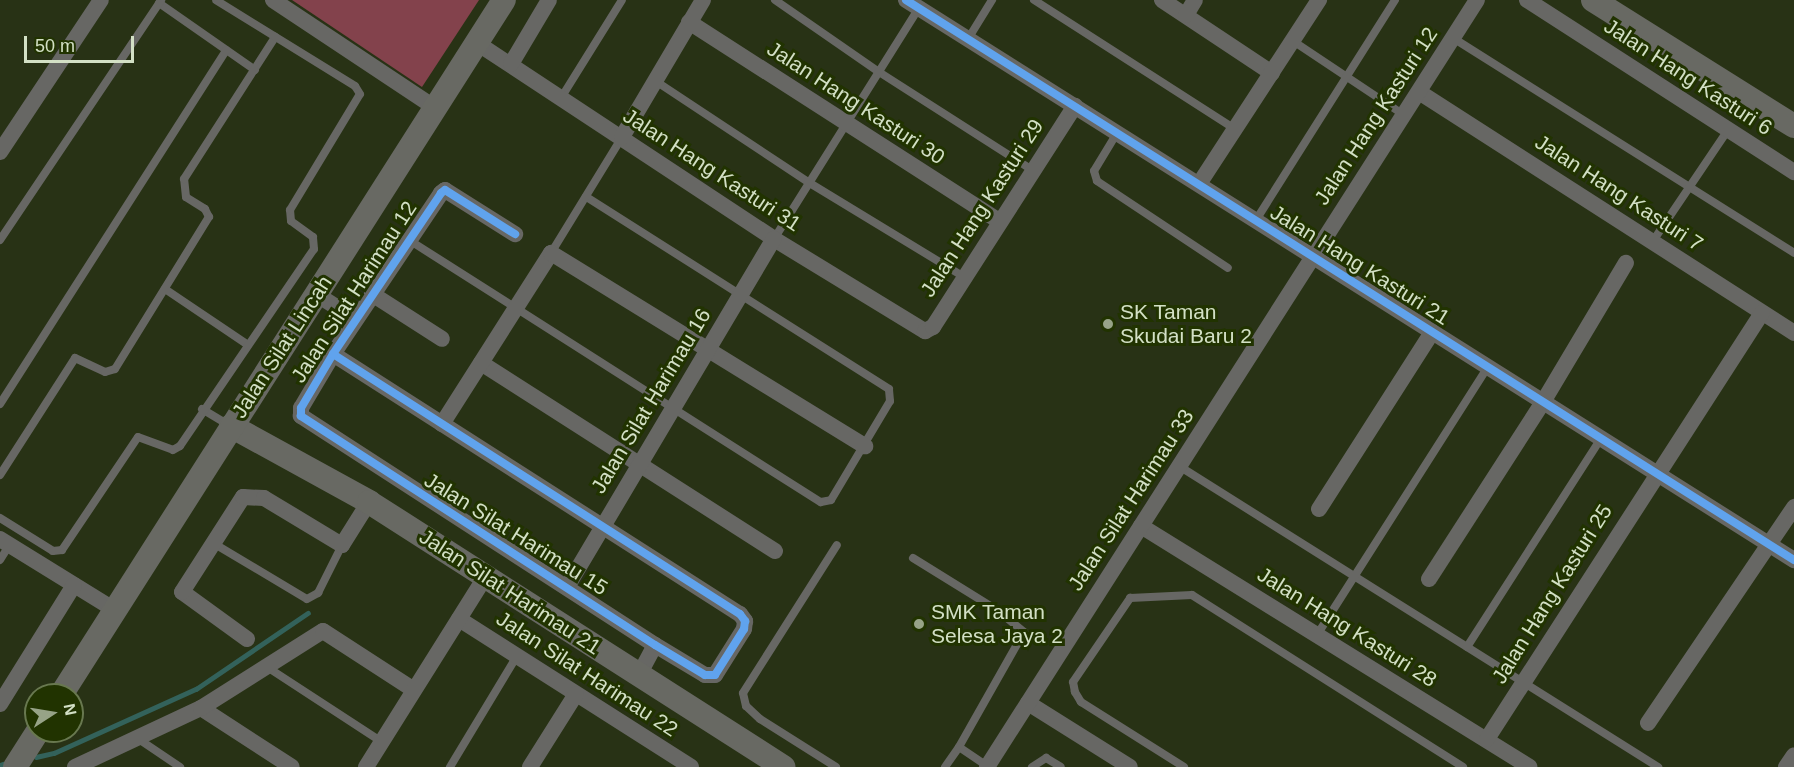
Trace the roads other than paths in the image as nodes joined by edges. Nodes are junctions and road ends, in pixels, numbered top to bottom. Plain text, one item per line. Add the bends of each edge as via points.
1 (101, 0) edge
2 (216, 0) edge
3 (273, 0) edge
4 (504, 0) edge
5 (549, 0) edge
6 (622, 0) edge
7 (703, 0) edge
8 (775, 0) edge
9 (992, 0) edge
10 (1034, 0) edge
11 (1162, 0) edge
12 (1195, 0) edge
13 (1319, 0) edge
14 (1395, 0) edge
15 (1477, 0) edge
16 (1527, 0) edge
17 (1593, 0) edge
18 (160, 1) edge
19 (913, 4) edge
20 (1186, 15) junction
21 (690, 22) junction
22 (276, 37) junction
23 (1453, 38) junction
24 (968, 39) junction
25 (1293, 41) junction
26 (477, 43) junction
27 (226, 50) junction
28 (511, 64) junction
29 (255, 70) junction
30 (879, 72) junction
31 (1272, 73) junction
32 (1346, 76) junction
33 (653, 79) junction
34 (1419, 92) junction
35 (561, 98) junction
36 (1075, 106) junction
37 (434, 107) junction
38 (1404, 115) junction
39 (846, 124) junction
40 (1794, 126) edge
41 (1235, 129) junction
42 (1728, 129) junction
43 (1117, 133) junction
44 (622, 138) junction
45 (3, 141) edge
46 (1032, 170) junction
47 (1794, 172) edge
48 (808, 182) junction
49 (1199, 184) junction
50 (1689, 189) junction
51 (586, 197) junction
52 (1256, 220) junction
53 (999, 221) junction
54 (515, 234) dead end
55 (774, 239) junction
56 (0, 240) edge
57 (409, 240) junction
58 (1653, 241) junction
59 (551, 253) junction
60 (1794, 253) edge
61 (1313, 256) junction
62 (1626, 263) dead end
63 (1228, 268) dead end
64 (964, 277) junction
65 (165, 289) junction
66 (316, 294) junction
67 (372, 294) junction
68 (740, 294) junction
69 (516, 308) junction
70 (1762, 313) junction
71 (355, 320) junction
72 (925, 331) joint
73 (1432, 332) junction
74 (1794, 333) edge
75 (442, 339) dead end
76 (248, 345) junction
77 (708, 350) junction
78 (333, 354) junction
79 (481, 363) junction
80 (1488, 367) junction
81 (1544, 402) junction
82 (0, 404) edge
83 (673, 408) junction
84 (202, 409) junction
85 (301, 416) joint
86 (442, 424) junction
87 (231, 426) junction
88 (1601, 438) junction
89 (865, 446) junction
90 (640, 464) junction
91 (1179, 466) junction
92 (1656, 473) junction
93 (0, 475) edge
94 (369, 502) junction
95 (1794, 507) edge
96 (1319, 509) dead end
97 (0, 518) edge
98 (1141, 526) junction
99 (602, 528) junction
100 (5, 542) edge
101 (213, 542) junction
102 (1770, 544) junction
103 (342, 545) junction
104 (837, 545) dead end
105 (775, 551) dead end
106 (913, 558) dead end
107 (0, 560) edge
108 (1794, 560) edge
109 (485, 577) junction
110 (1355, 577) junction
111 (1429, 579) dead end
112 (74, 585) junction
113 (567, 587) junction
114 (115, 610) junction
115 (459, 619) junction
116 (1317, 635) junction
117 (247, 639) dead end
118 (655, 645) junction
119 (1467, 647) junction
120 (517, 656) junction
121 (267, 667) junction
122 (639, 675) junction
123 (69, 683) edge
124 (1523, 683) junction
125 (414, 690) junction
126 (576, 694) junction
127 (1028, 703) junction
128 (0, 704) edge
129 (201, 708) junction
130 (1648, 723) dead end
131 (136, 738) junction
132 (1487, 739) junction
133 (382, 742) junction
134 (30, 743) edge
135 (959, 747) junction
136 (1794, 755) edge
137 (15, 767) edge
138 (75, 767) edge
139 (180, 767) edge
140 (292, 767) edge
141 (366, 767) edge
142 (450, 767) edge
143 (530, 767) edge
144 (691, 767) edge
145 (783, 767) edge
146 (836, 767) edge
147 (945, 767) edge
148 (987, 767) edge
149 (1032, 767) edge
150 (1061, 767) edge
151 (1130, 767) edge
152 (1184, 767) edge
153 (1463, 767) edge
154 (1529, 767) edge
155 (1658, 767) edge
156 (1786, 767) edge

1 - 45 street
2 - 22 lane
3 - 37 street
4 - 26 street, Jalan Silat Lincah
5 - 28 street
6 - 35 lane
7 - 21 street
8 - 30 lane
9 - 24 lane
10 - 41 lane
11 - 20 street
12 - 20 street
13 - 25 street
14 - 32 lane
15 - 23 street, Jalan Hang Kasturi 12
16 - 42 street, Jalan Hang Kasturi 6
17 - 40 street
18 - 27 lane
18 - 56 lane
19 - 24 street, Jalan Hang Kasturi 21
19 - 30 lane
20 - 31 street
21 - 33 street
21 - 39 street, Jalan Hang Kasturi 30
22 - 29 lane
22 - 76 lane via 360,94 290,210 291,221 313,237 314,249
23 - 34 street, Jalan Hang Kasturi 12
23 - 50 lane
24 - 36 street, Jalan Hang Kasturi 21
25 - 31 street
25 - 32 lane
26 - 28 street, Jalan Hang Kasturi 31
26 - 37 street, Jalan Silat Lincah
27 - 29 lane
27 - 82 lane
28 - 35 street, Jalan Hang Kasturi 31
29 - 65 lane via 184,179 186,197 205,209 209,217
30 - 39 lane
30 - 46 lane
31 - 41 street
32 - 38 lane
32 - 52 lane
33 - 44 street
33 - 48 lane
34 - 38 street, Jalan Hang Kasturi 12
34 - 58 street, Jalan Hang Kasturi 7
35 - 44 street, Jalan Hang Kasturi 31
36 - 43 street, Jalan Hang Kasturi 21
36 - 46 street, Jalan Hang Kasturi 29
37 - 66 street, Jalan Silat Lincah
38 - 61 street, Jalan Hang Kasturi 12
39 - 48 lane
39 - 53 street, Jalan Hang Kasturi 30
41 - 49 street
42 - 47 street, Jalan Hang Kasturi 6
42 - 50 lane
43 - 49 street, Jalan Hang Kasturi 21
43 - 63 lane via 1094,171 1097,181
44 - 51 lane
44 - 55 street, Jalan Hang Kasturi 31
46 - 53 street, Jalan Hang Kasturi 29
48 - 55 lane
48 - 64 lane
49 - 52 street, Jalan Hang Kasturi 21
50 - 58 lane
50 - 60 lane
51 - 59 lane
51 - 68 lane
52 - 61 street, Jalan Hang Kasturi 21
53 - 64 street, Jalan Hang Kasturi 29
54 - 57 street, Jalan Silat Harimau 12 via 445,190
55 - 68 street, Jalan Silat Harimau 16
55 - 72 street, Jalan Hang Kasturi 31
57 - 67 street, Jalan Silat Harimau 12
57 - 69 lane
58 - 70 street, Jalan Hang Kasturi 7
59 - 69 street
59 - 77 street
61 - 73 street, Jalan Hang Kasturi 21
61 - 91 street, Jalan Silat Harimau 33
62 - 81 street
64 - 72 street, Jalan Hang Kasturi 29 via 933,327
65 - 76 lane
65 - 93 lane via 116,369 105,372 75,358
66 - 71 street
66 - 87 street, Jalan Silat Lincah
67 - 71 street, Jalan Silat Harimau 12
67 - 75 street
68 - 77 street, Jalan Silat Harimau 16
68 - 89 lane via 889,388 890,401
69 - 79 street
69 - 83 lane
70 - 74 street, Jalan Hang Kasturi 7
70 - 92 street, Jalan Hang Kasturi 25
71 - 78 street, Jalan Silat Harimau 12
73 - 80 street, Jalan Hang Kasturi 21
73 - 96 street
76 - 84 lane
77 - 83 street, Jalan Silat Harimau 16
77 - 89 street
78 - 85 street, Jalan Silat Harimau 12 via 301,408
78 - 86 street
79 - 86 street
79 - 90 street
80 - 81 street, Jalan Hang Kasturi 21
80 - 110 lane
81 - 88 street, Jalan Hang Kasturi 21
81 - 111 street
83 - 89 lane via 821,502 831,500
83 - 90 street, Jalan Silat Harimau 16
84 - 87 lane
84 - 97 lane via 180,446 173,450 138,437 62,550 53,551
85 - 113 street, Jalan Silat Harimau 15
86 - 99 street
87 - 94 street, Jalan Silat Harimau 21
87 - 114 street, Jalan Silat Lincah
88 - 92 street, Jalan Hang Kasturi 21
88 - 119 lane
90 - 99 street, Jalan Silat Harimau 16
90 - 105 street
91 - 98 street, Jalan Silat Harimau 33
91 - 110 lane
92 - 102 street, Jalan Hang Kasturi 21
92 - 124 street, Jalan Hang Kasturi 25
94 - 103 street
94 - 109 street, Jalan Silat Harimau 21
95 - 102 street
98 - 116 street, Jalan Hang Kasturi 28
98 - 127 street, Jalan Silat Harimau 33
99 - 113 street, Jalan Silat Harimau 16
99 - 118 street, Jalan Silat Harimau 15 via 743,617 744,629 715,675 705,675
100 - 107 lane
100 - 112 street
101 - 103 street via 247,494 264,498
101 - 103 lane via 307,599 318,593
101 - 117 street via 182,592
102 - 108 street, Jalan Hang Kasturi 21
102 - 130 street
104 - 146 lane via 743,693 746,706 760,719
106 - 135 lane via 997,610 1024,632
109 - 115 street
109 - 122 street, Jalan Silat Harimau 21
110 - 116 lane
110 - 119 lane
112 - 114 street
112 - 128 street
113 - 118 street, Jalan Silat Harimau 15
114 - 123 street, Jalan Silat Lincah
115 - 120 street, Jalan Silat Harimau 22
115 - 125 street
116 - 132 street, Jalan Hang Kasturi 28
118 - 122 street
119 - 124 lane
120 - 126 street, Jalan Silat Harimau 22
120 - 142 lane
121 - 125 street via 323,631
121 - 129 street
121 - 133 lane
122 - 145 street, Jalan Silat Harimau 21
124 - 132 street, Jalan Hang Kasturi 25
124 - 155 lane
125 - 133 street
126 - 143 street
126 - 144 street, Jalan Silat Harimau 22
127 - 148 street, Jalan Silat Harimau 33
127 - 151 street
129 - 131 street
129 - 140 street
131 - 138 street
131 - 139 lane
132 - 154 street, Jalan Hang Kasturi 28
133 - 141 street
134 - 137 street
135 - 147 lane
135 - 148 lane
136 - 156 street
149 - 150 lane via 1042,758
152 - 153 lane via 1082,702 1075,692 1073,682 1130,598 1192,595

